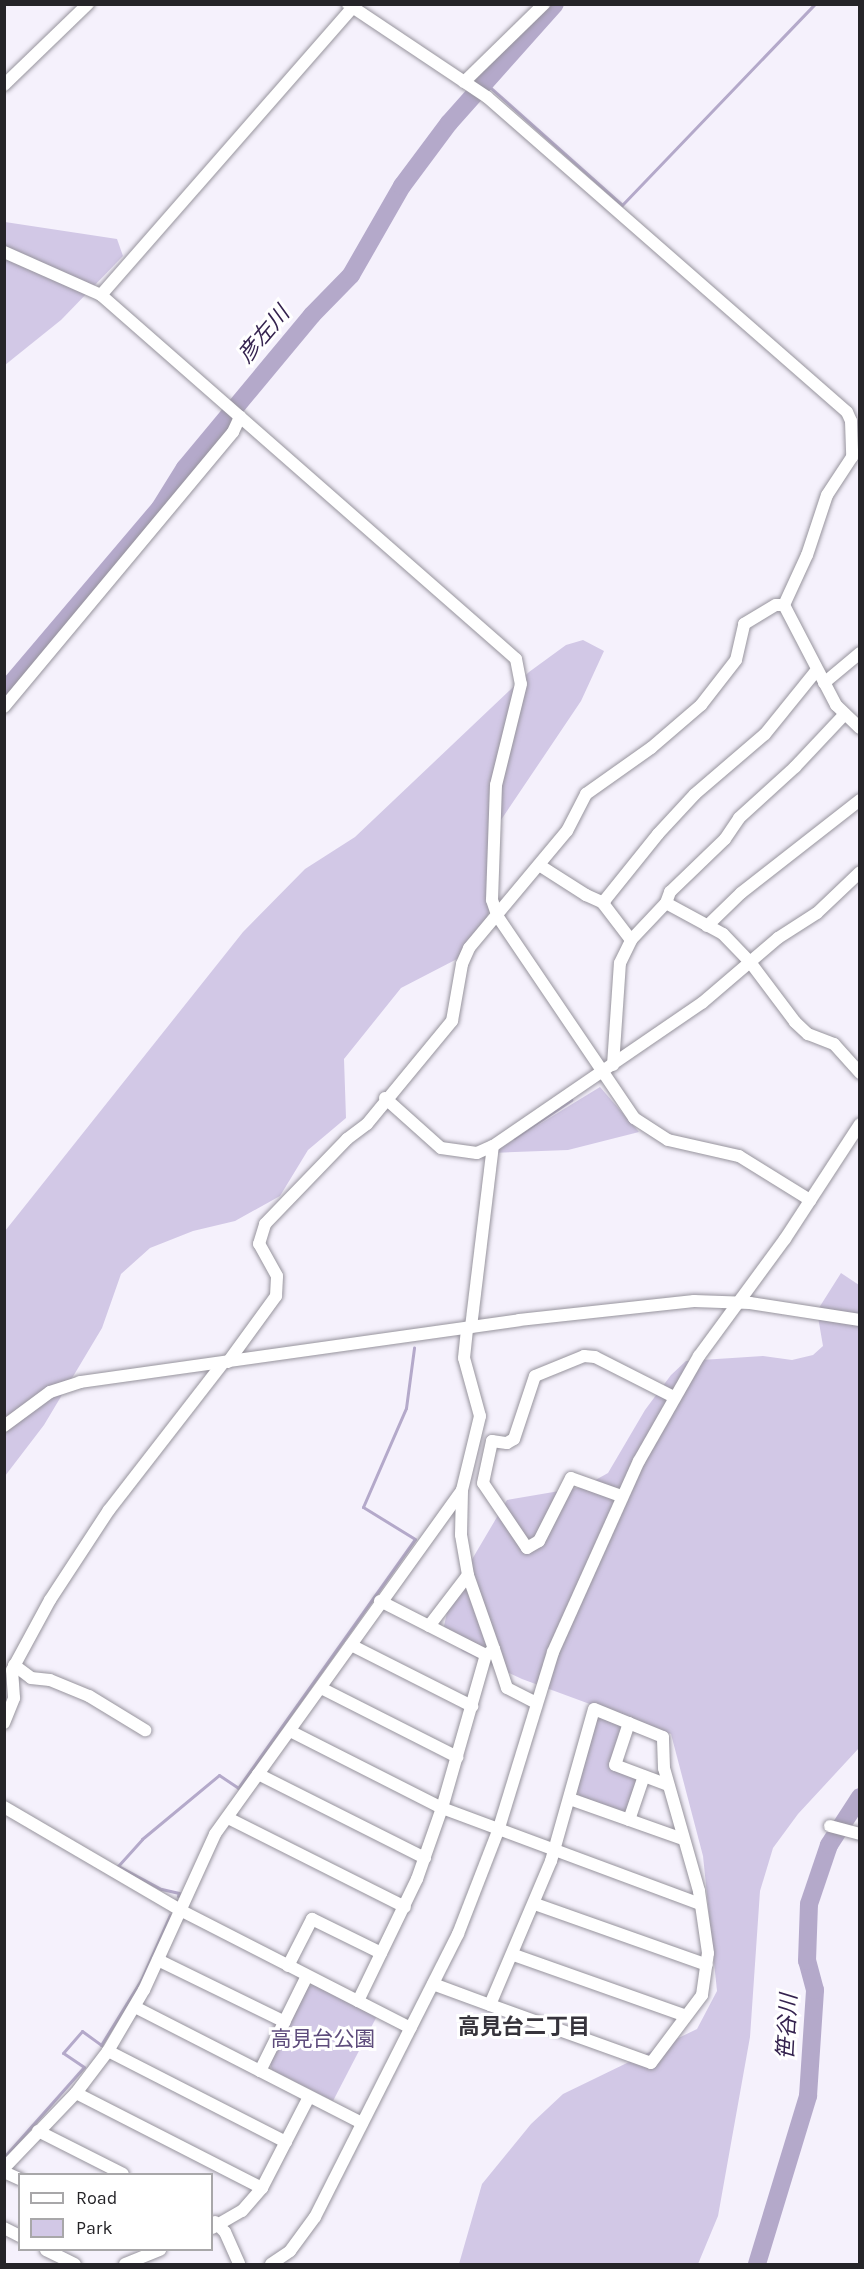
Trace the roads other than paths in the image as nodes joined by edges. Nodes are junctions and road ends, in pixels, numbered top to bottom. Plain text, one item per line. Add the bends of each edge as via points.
1 (88, 4) edge
2 (544, 4) edge
3 (352, 6) edge
4 (467, 83) junction
5 (4, 85) edge
6 (4, 252) edge
7 (101, 295) junction
8 (239, 416) junction
9 (855, 418) edge
10 (784, 605) junction
11 (860, 653) edge
12 (816, 671) junction
13 (824, 683) junction
14 (4, 707) edge
15 (844, 715) junction
16 (860, 728) edge
17 (860, 800) edge
18 (540, 866) junction
19 (860, 872) edge
20 (602, 902) junction
21 (666, 903) junction
22 (498, 917) junction
23 (707, 927) junction
24 (631, 940) junction
25 (750, 962) junction
26 (613, 1065) junction
27 (601, 1073) junction
28 (860, 1073) edge
29 (385, 1098) junction
30 (860, 1124) edge
31 (493, 1146) junction
32 (810, 1200) junction
33 (737, 1304) junction
34 (860, 1320) edge
35 (469, 1328) junction
36 (226, 1362) junction
37 (674, 1397) junction
38 (4, 1426) edge
39 (462, 1490) junction
40 (621, 1496) junction
41 (468, 1575) junction
42 (380, 1601) junction
43 (429, 1626) junction
44 (351, 1645) junction
45 (490, 1652) junction
46 (14, 1665) junction
47 (31, 1678) junction
48 (321, 1688) junction
49 (14, 1698) junction
50 (535, 1702) junction
51 (472, 1706) junction
52 (4, 1723) edge
53 (629, 1724) junction
54 (146, 1730) dead end
55 (290, 1731) junction
56 (457, 1757) junction
57 (258, 1774) junction
58 (644, 1776) junction
59 (668, 1785) junction
60 (570, 1799) junction
61 (4, 1807) edge
62 (442, 1808) junction
63 (228, 1818) junction
64 (629, 1820) junction
65 (830, 1826) dead end
66 (498, 1831) junction
67 (860, 1834) edge
68 (683, 1839) junction
69 (554, 1852) junction
70 (425, 1858) junction
71 (535, 1904) junction
72 (700, 1904) junction
73 (405, 1907) junction
74 (180, 1910) junction
75 (381, 1953) junction
76 (514, 1955) junction
77 (158, 1960) junction
78 (707, 1965) junction
79 (288, 1966) junction
80 (308, 1976) junction
81 (433, 1984) junction
82 (358, 2001) junction
83 (490, 2005) junction
84 (135, 2007) junction
85 (686, 2016) junction
86 (285, 2022) junction
87 (411, 2028) junction
88 (108, 2051) junction
89 (260, 2072) junction
90 (76, 2093) junction
91 (309, 2097) junction
92 (362, 2123) junction
93 (38, 2131) junction
94 (286, 2142) junction
95 (4, 2170) edge
96 (119, 2173) edge
97 (18, 2178) edge
98 (262, 2188) junction
99 (214, 2224) edge
100 (4, 2228) edge
101 (18, 2235) edge
102 (48, 2251) edge
103 (157, 2251) edge
104 (290, 2251) junction
105 (75, 2265) edge
106 (125, 2265) edge
107 (239, 2265) edge
108 (271, 2265) edge
109 (288, 2265) edge

1 - 5 street
2 - 4 street
3 - 4 street
3 - 7 street
4 - 9 street
6 - 7 street
7 - 8 street
8 - 14 street via 233,432
8 - 22 street via 516,659 521,675 496,785 492,900
9 - 10 street via 852,457 827,495 807,555
10 - 12 street
10 - 18 street via 776,605 744,624 738,655 710,695 666,736 589,790 567,831
11 - 13 street
12 - 13 street
12 - 20 street via 765,734 695,794
13 - 15 street
15 - 16 street
15 - 21 street via 795,768 739,818 725,839 670,892
17 - 23 street via 741,893
18 - 20 street
18 - 22 street
19 - 25 street via 817,913
20 - 24 street
21 - 23 street
21 - 24 street
22 - 27 street
22 - 29 street via 469,948 462,964 452,1022
23 - 25 street via 723,934
24 - 26 street via 620,963
25 - 26 street via 702,1004
25 - 28 street via 795,1022 808,1034 834,1044
26 - 27 street
27 - 31 street
27 - 32 street via 626,1109 650,1130 668,1140 740,1156
29 - 31 street via 441,1148 477,1153
29 - 36 street via 368,1124 347,1139 265,1224 259,1244 277,1276 276,1296
30 - 32 street
31 - 35 street
32 - 33 street
33 - 34 street
33 - 35 street via 694,1301
33 - 37 street
35 - 36 street
35 - 39 street via 464,1358 480,1416
36 - 38 street via 72,1384 31,1403
36 - 46 street via 109,1510 50,1600
37 - 40 street
37 - 40 street via 595,1357 584,1356 535,1377 514,1439 507,1443 492,1441 483,1483 527,1548 539,1541 567,1480 575,1479
39 - 41 street via 461,1534
39 - 42 street
40 - 50 street via 568,1614
41 - 43 street
41 - 45 street
42 - 43 street
42 - 44 street
43 - 45 street
44 - 48 street
44 - 51 street
45 - 50 street via 507,1688
45 - 51 street
46 - 47 street
46 - 49 street
47 - 49 street
47 - 54 street via 50,1680 89,1696
48 - 55 street
48 - 56 street
49 - 52 street
50 - 66 street
51 - 56 street
53 - 58 street via 615,1765
53 - 59 street via 663,1737 662,1758
53 - 60 street via 594,1709
55 - 57 street
55 - 62 street
56 - 62 street
57 - 63 street
57 - 70 street
58 - 59 street
58 - 64 street
59 - 68 street
60 - 64 street
60 - 69 street
61 - 74 street
62 - 66 street
62 - 70 street
63 - 73 street
63 - 74 street via 216,1834
64 - 68 street
65 - 67 street
66 - 69 street
66 - 81 street via 459,1934
68 - 72 street
69 - 71 street
69 - 72 street
70 - 73 street
71 - 76 street
71 - 78 street
72 - 78 street
73 - 75 street
74 - 77 street
74 - 79 street
75 - 79 street via 312,1920
75 - 82 street
76 - 83 street
76 - 85 street
77 - 84 street
77 - 86 street
78 - 85 street via 702,1995
79 - 80 street
80 - 82 street
80 - 86 street
81 - 83 street
81 - 87 street
82 - 87 street
83 - 85 street via 651,2063
84 - 88 street
84 - 89 street
86 - 89 street
87 - 92 street
88 - 90 street
88 - 94 street
89 - 91 street
90 - 93 street
90 - 98 street
91 - 92 street
91 - 94 street
92 - 104 street via 315,2217
93 - 95 street
93 - 96 street
94 - 98 street
95 - 97 street
98 - 99 street via 242,2211
99 - 107 street
100 - 101 street
102 - 105 street
103 - 106 street
104 - 108 street
104 - 109 street

